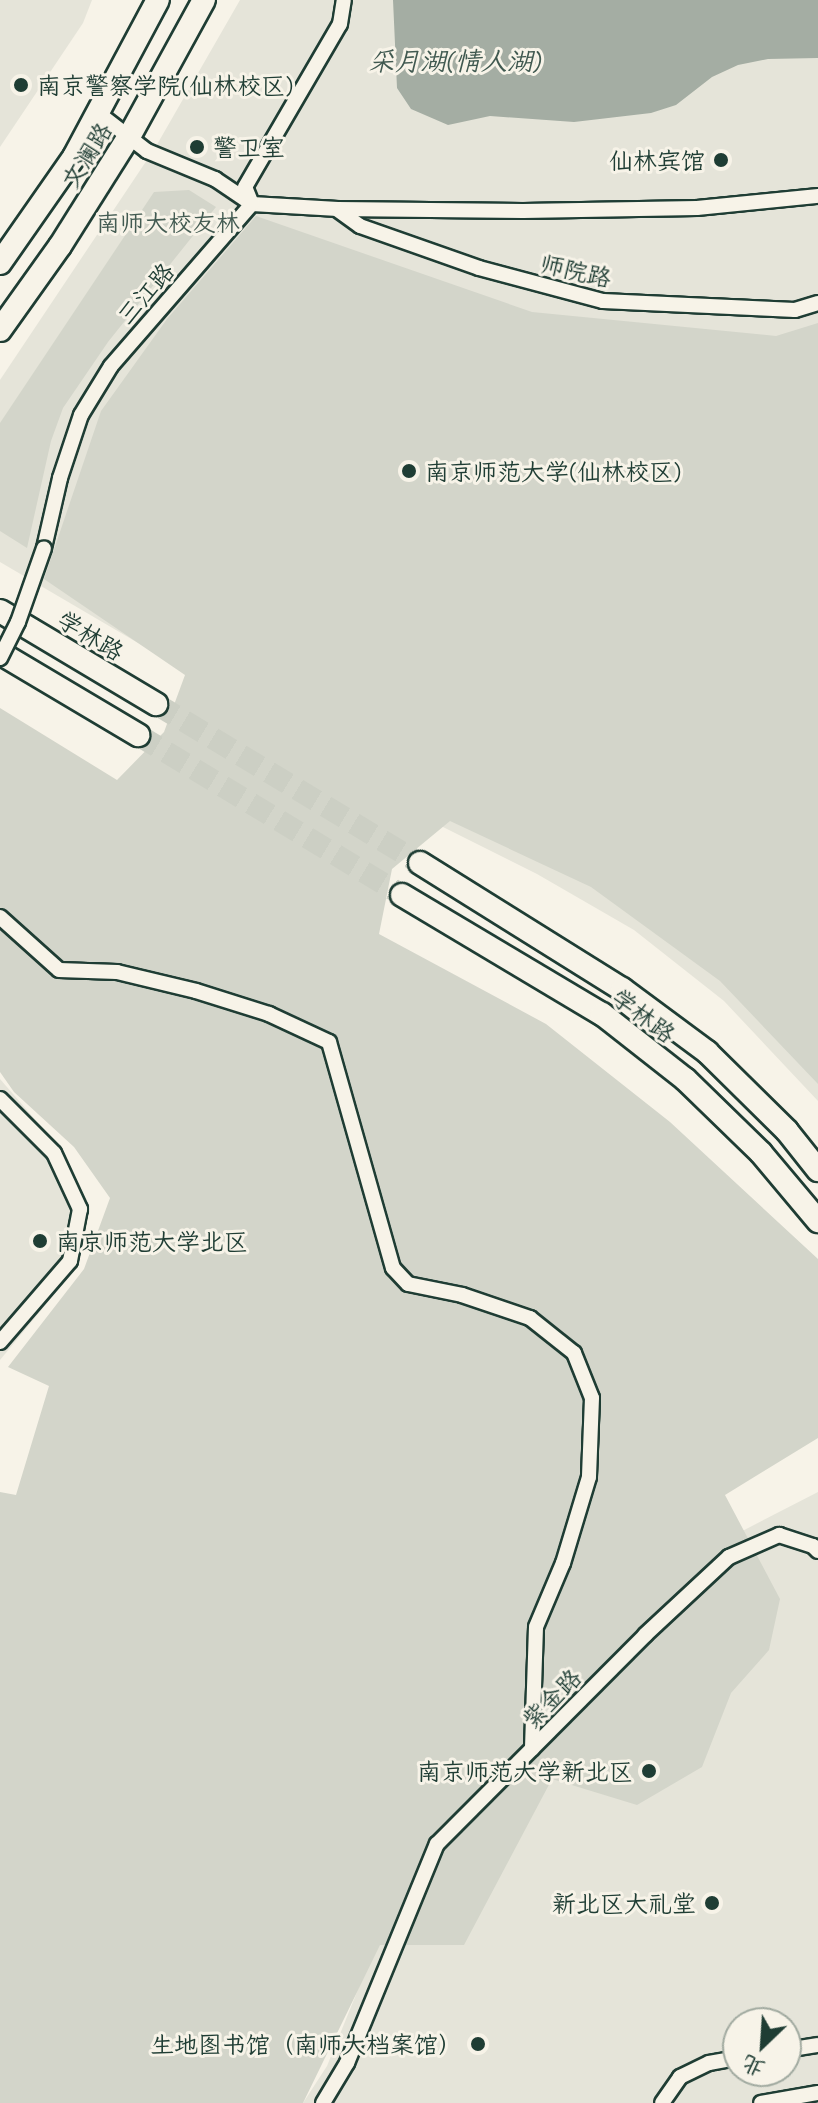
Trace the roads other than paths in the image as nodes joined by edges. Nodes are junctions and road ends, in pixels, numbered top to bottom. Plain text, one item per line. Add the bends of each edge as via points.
1 (158, 0) edge
2 (204, 0) edge
3 (344, 0) edge
4 (98, 113) junction
5 (130, 135) junction
6 (818, 196) edge
7 (252, 204) junction
8 (338, 209) junction
9 (0, 263) edge
10 (818, 303) edge
11 (0, 330) edge
12 (9, 616) edge
13 (1, 655) edge
14 (156, 704) tunnel mouth
15 (138, 735) tunnel mouth
16 (420, 863) tunnel mouth
17 (402, 895) tunnel mouth
18 (0, 917) edge
19 (0, 1099) edge
20 (818, 1170) edge
21 (818, 1221) edge
22 (0, 1342) edge
23 (818, 1551) edge
24 (532, 1749) junction
25 (722, 2061) edge
26 (818, 2093) edge
27 (669, 2101) edge
28 (323, 2103) edge
29 (761, 2103) edge

1 - 4 main road, 文澜路
2 - 5 main road, 文澜路
3 - 7 street via 340,24 245,187
4 - 5 street
4 - 9 main road, 文澜路
5 - 7 street via 147,151 215,179
5 - 11 main road, 文澜路
6 - 8 street, 师院路 via 697,208
7 - 8 street, 师院路
7 - 12 street, 三江路, bridge via 111,366 81,415 44,548
8 - 10 street, 师院路 via 360,226 479,268 603,301 795,310
12 - 13 street, 三江路, bridge
12 - 14 main road, 学林路
13 - 15 main road
16 - 20 main road, 学林路 via 622,989 707,1052 787,1131
17 - 21 main road, 学林路 via 602,1014 685,1079 761,1153
18 - 24 street via 59,970 117,972 196,991 269,1014 329,1042 393,1268 408,1284 530,1318 574,1353 592,1398 589,1477 563,1563 536,1627
19 - 22 street via 54,1153 80,1209 70,1261
23 - 24 street, 紫金路 via 779,1535 729,1557
24 - 28 street, 紫金路 via 437,1844 347,2063
25 - 27 street via 680,2077
26 - 29 street

